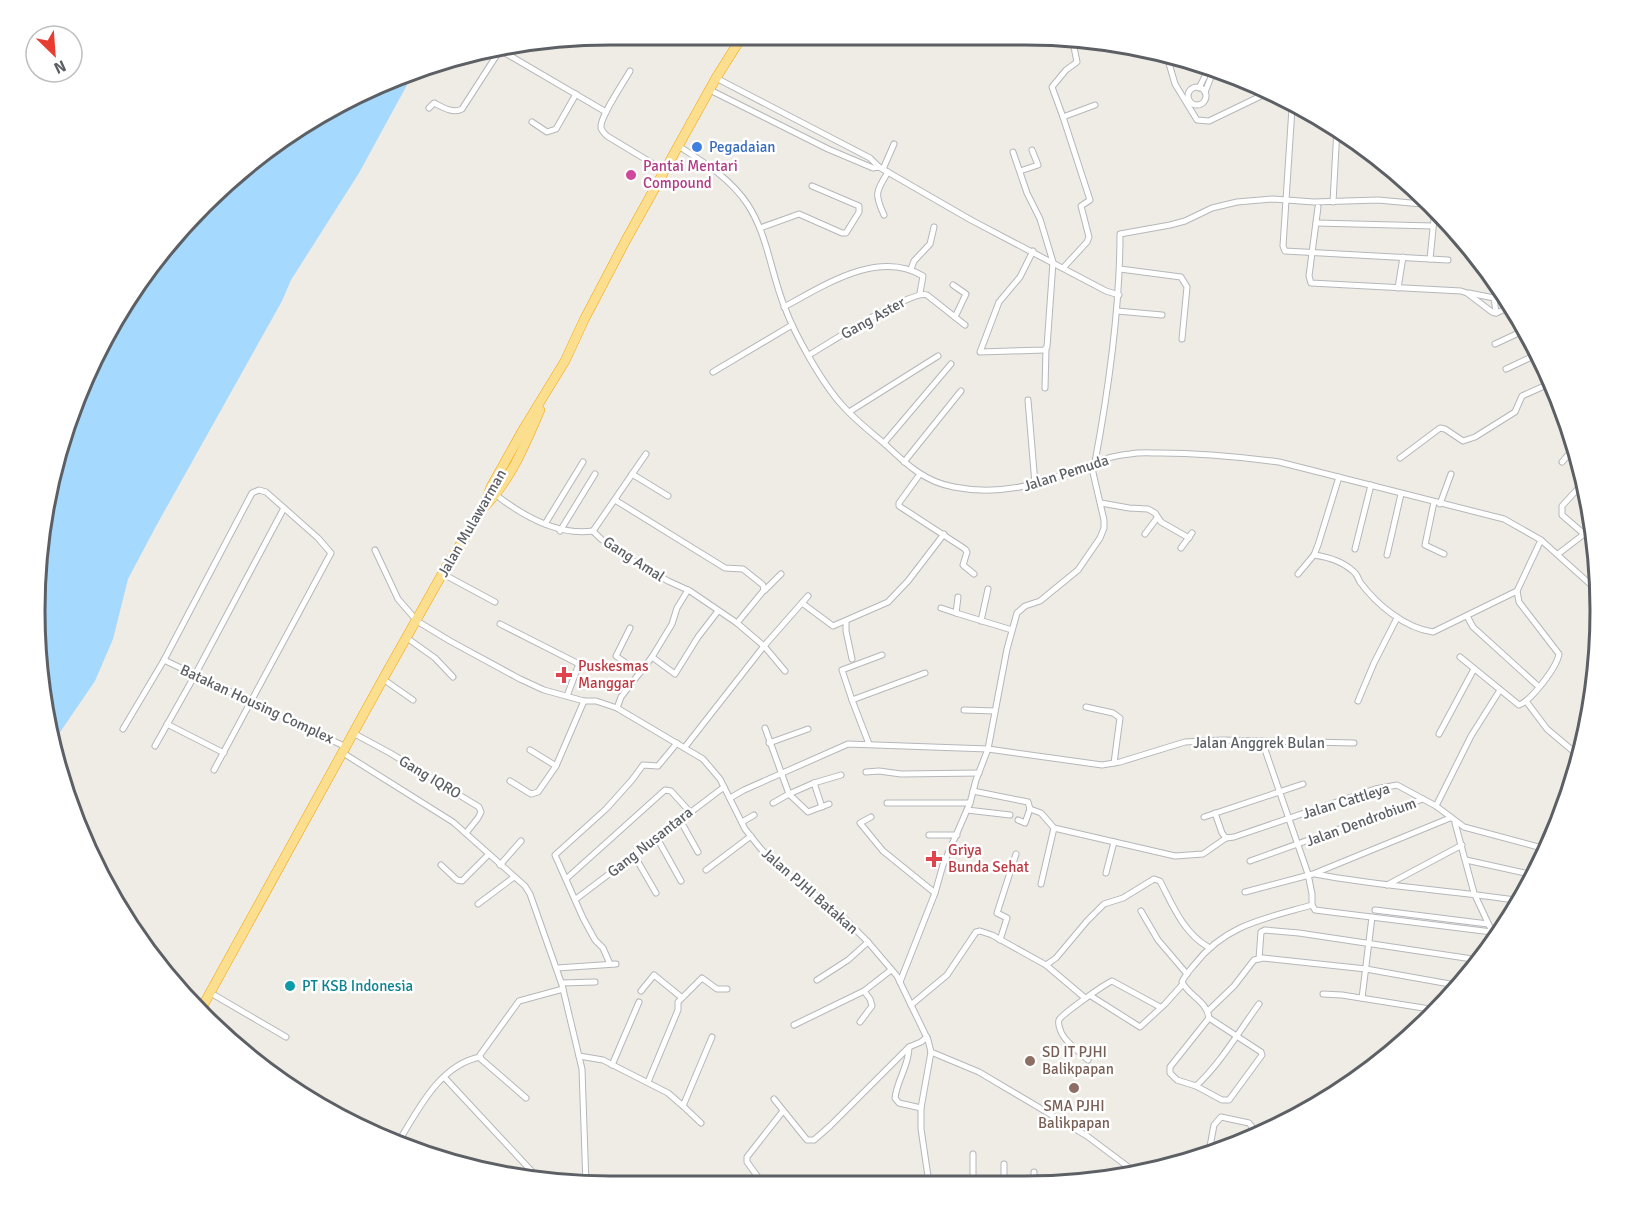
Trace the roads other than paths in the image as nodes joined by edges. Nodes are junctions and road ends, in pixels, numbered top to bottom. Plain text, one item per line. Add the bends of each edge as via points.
1 (736, 45) edge
2 (1074, 47) edge
3 (509, 54) edge
4 (495, 57) edge
5 (1169, 64) edge
6 (630, 71) dead end
7 (1206, 75) edge
8 (1211, 77) edge
9 (717, 78) junction
10 (1199, 88) junction
11 (710, 90) junction
12 (1205, 92) junction
13 (576, 94) junction
14 (1260, 96) edge
15 (1187, 98) junction
16 (1095, 105) dead end
17 (1197, 105) junction
18 (429, 108) dead end
19 (606, 112) junction
20 (1191, 112) junction
21 (1292, 112) edge
22 (1064, 117) junction
23 (532, 122) dead end
24 (1336, 138) edge
25 (894, 144) dead end
26 (680, 147) junction
27 (1032, 150) dead end
28 (1013, 152) dead end
29 (883, 169) junction
30 (665, 171) junction
31 (1020, 171) junction
32 (812, 186) dead end
33 (1287, 200) junction
34 (1333, 202) junction
35 (1416, 203) edge
36 (1318, 207) dead end
37 (884, 215) dead end
38 (1434, 221) edge
39 (1316, 223) junction
40 (1433, 226) junction
41 (934, 227) dead end
42 (760, 228) junction
43 (1033, 251) junction
44 (1312, 253) junction
45 (1402, 257) junction
46 (1430, 259) junction
47 (1448, 260) dead end
48 (1053, 262) junction
49 (1064, 267) junction
50 (911, 269) junction
51 (1120, 269) junction
52 (953, 285) dead end
53 (1398, 288) junction
54 (920, 293) junction
55 (1467, 293) junction
56 (1119, 295) junction
57 (1494, 298) joint
58 (784, 307) junction
59 (1117, 310) junction
60 (1503, 310) edge
61 (1496, 313) junction
62 (1162, 315) dead end
63 (956, 317) junction
64 (792, 325) junction
65 (965, 325) dead end
66 (1517, 334) edge
67 (1182, 339) dead end
68 (1495, 344) dead end
69 (1046, 349) junction
70 (809, 355) junction
71 (938, 356) dead end
72 (1531, 357) edge
73 (951, 364) dead end
74 (1506, 369) dead end
75 (713, 372) dead end
76 (1543, 386) edge
77 (1045, 388) dead end
78 (961, 391) dead end
79 (1028, 400) dead end
80 (849, 412) junction
81 (884, 443) junction
82 (646, 454) dead end
83 (1568, 455) edge
84 (1400, 458) dead end
85 (583, 462) dead end
86 (904, 462) junction
87 (1562, 462) dead end
88 (1093, 463) junction
89 (509, 466) junction
90 (595, 474) dead end
91 (632, 474) junction
92 (920, 474) junction
93 (1451, 474) dead end
94 (1339, 477) junction
95 (1035, 484) junction
96 (1371, 486) junction
97 (1577, 490) edge
98 (1401, 494) junction
99 (496, 495) junction
100 (668, 495) dead end
101 (615, 500) junction
102 (1101, 503) junction
103 (1437, 503) junction
104 (284, 508) junction
105 (483, 508) junction
106 (1157, 518) junction
107 (545, 525) junction
108 (560, 531) junction
109 (592, 531) junction
110 (944, 534) junction
111 (1144, 534) dead end
112 (1584, 534) joint
113 (1541, 540) junction
114 (1181, 548) dead end
115 (1355, 549) dead end
116 (375, 550) dead end
117 (1444, 554) dead end
118 (1558, 554) junction
119 (1314, 555) junction
120 (1387, 555) dead end
121 (443, 574) junction
122 (781, 574) dead end
123 (974, 574) dead end
124 (1298, 574) dead end
125 (1589, 583) edge
126 (688, 590) junction
127 (764, 590) junction
128 (988, 590) dead end
129 (1517, 591) junction
130 (808, 596) dead end
131 (958, 597) dead end
132 (495, 602) dead end
133 (802, 603) junction
134 (942, 608) dead end
135 (718, 611) junction
136 (956, 613) junction
137 (1467, 616) junction
138 (1397, 618) junction
139 (417, 621) junction
140 (981, 621) junction
141 (846, 622) junction
142 (737, 623) junction
143 (500, 624) dead end
144 (630, 628) dead end
145 (1012, 630) junction
146 (407, 638) junction
147 (764, 646) junction
148 (882, 655) dead end
149 (652, 657) junction
150 (1460, 657) dead end
151 (852, 659) dead end
152 (166, 661) junction
153 (1474, 669) junction
154 (785, 671) dead end
155 (640, 673) junction
156 (925, 673) dead end
157 (195, 675) junction
158 (453, 677) dead end
159 (383, 679) junction
160 (1538, 686) junction
161 (1500, 690) junction
162 (567, 696) junction
163 (413, 700) dead end
164 (852, 700) junction
165 (584, 701) junction
166 (1358, 701) dead end
167 (1526, 701) junction
168 (251, 703) junction
169 (1086, 707) dead end
170 (617, 708) junction
171 (964, 710) dead end
172 (995, 711) junction
173 (167, 724) junction
174 (765, 728) dead end
175 (123, 729) dead end
176 (808, 729) dead end
177 (353, 733) junction
178 (1439, 734) dead end
179 (1262, 741) junction
180 (677, 743) junction
181 (769, 743) junction
182 (1354, 743) dead end
183 (869, 744) junction
184 (155, 746) dead end
185 (685, 747) junction
186 (988, 749) junction
187 (344, 750) junction
188 (530, 750) dead end
189 (1572, 750) edge
190 (224, 753) junction
191 (1114, 763) junction
192 (556, 766) junction
193 (214, 770) dead end
194 (866, 772) dead end
195 (781, 773) junction
196 (979, 773) junction
197 (841, 775) dead end
198 (510, 781) dead end
199 (814, 783) junction
200 (1303, 784) dead end
201 (724, 787) junction
202 (973, 791) junction
203 (1279, 793) junction
204 (789, 794) junction
205 (730, 798) junction
206 (1424, 799) junction
207 (774, 803) dead end
208 (887, 803) dead end
209 (970, 803) junction
210 (829, 804) dead end
211 (1436, 806) junction
212 (822, 807) junction
213 (1030, 809) junction
214 (968, 810) junction
215 (690, 812) junction
216 (1215, 813) junction
217 (754, 815) dead end
218 (1010, 815) dead end
219 (871, 817) dead end
220 (1204, 817) dead end
221 (1288, 819) junction
222 (680, 820) junction
223 (1018, 820) dead end
224 (1453, 820) junction
225 (742, 822) junction
226 (1054, 828) junction
227 (466, 833) junction
228 (957, 834) junction
229 (929, 835) dead end
230 (751, 836) junction
231 (657, 838) junction
232 (1226, 838) junction
233 (521, 841) dead end
234 (1114, 842) junction
235 (1298, 845) junction
236 (1462, 845) junction
237 (1538, 847) edge
238 (698, 852) dead end
239 (1016, 854) dead end
240 (488, 855) junction
241 (634, 855) junction
242 (1466, 860) junction
243 (1250, 861) dead end
244 (441, 865) dead end
245 (500, 865) junction
246 (705, 870) dead end
247 (1106, 873) dead end
248 (1525, 873) edge
249 (1311, 874) junction
250 (514, 877) junction
251 (566, 879) junction
252 (681, 881) dead end
253 (1041, 884) dead end
254 (1387, 885) junction
255 (656, 892) dead end
256 (1245, 892) dead end
257 (935, 893) junction
258 (1474, 893) junction
259 (576, 898) junction
260 (1510, 900) edge
261 (478, 904) dead end
262 (1312, 905) junction
263 (1375, 910) dead end
264 (1141, 911) dead end
265 (1372, 917) junction
266 (1488, 924) junction
267 (1491, 930) edge
268 (1490, 932) edge
269 (1000, 940) junction
270 (868, 942) junction
271 (1369, 944) junction
272 (1208, 947) junction
273 (1259, 959) junction
274 (1470, 959) edge
275 (1046, 965) junction
276 (557, 968) junction
277 (1366, 969) junction
278 (891, 970) junction
279 (1186, 974) junction
280 (817, 980) dead end
281 (595, 982) dead end
282 (900, 982) junction
283 (1449, 984) edge
284 (1182, 985) junction
285 (562, 986) junction
286 (727, 989) dead end
287 (641, 991) dead end
288 (864, 991) junction
289 (209, 992) junction
290 (1323, 994) dead end
291 (681, 997) junction
292 (1088, 997) junction
293 (1362, 998) junction
294 (639, 1002) dead end
295 (204, 1003) edge
296 (1259, 1004) dead end
297 (911, 1005) junction
298 (1160, 1007) junction
299 (1426, 1008) edge
300 (1209, 1014) junction
301 (860, 1022) dead end
302 (794, 1025) dead end
303 (1236, 1036) junction
304 (286, 1037) dead end
305 (712, 1037) dead end
306 (927, 1037) junction
307 (909, 1047) junction
308 (931, 1052) junction
309 (579, 1056) junction
310 (480, 1057) junction
311 (1088, 1060) dead end
312 (612, 1065) junction
313 (444, 1077) junction
314 (648, 1082) junction
315 (1196, 1086) junction
316 (526, 1098) dead end
317 (774, 1099) dead end
318 (682, 1106) junction
319 (921, 1108) junction
320 (783, 1111) junction
321 (701, 1123) dead end
322 (1252, 1128) edge
323 (402, 1136) edge
324 (1210, 1144) edge
325 (973, 1154) dead end
326 (1004, 1164) dead end
327 (1127, 1166) edge
328 (531, 1170) edge
329 (1034, 1172) dead end
330 (586, 1175) edge
331 (757, 1176) edge
332 (929, 1176) edge
333 (974, 1176) edge
334 (1004, 1176) edge
335 (1034, 1176) edge

1 - 9 highway
2 - 22 street via 1077,62 1052,87
3 - 13 street
4 - 18 street via 462,109 453,111 434,103
5 - 15 street via 1175,84
6 - 19 street
7 - 10 street
8 - 12 street
9 - 11 highway
9 - 29 street via 870,158
10 - 12 street
10 - 15 street via 1192,89
11 - 26 highway
11 - 29 street via 828,149
12 - 17 street via 1206,99
13 - 19 street
13 - 23 street via 556,129 547,132
14 - 20 street via 1209,121 1197,120
15 - 17 street
15 - 20 street
16 - 22 street
17 - 20 street
19 - 30 street via 601,126 607,136
21 - 33 street
22 - 49 street via 1090,200 1081,206 1089,237
24 - 34 street
25 - 29 street
26 - 30 highway
26 - 42 street, Jalan Pemuda via 732,185
27 - 31 street via 1037,166
28 - 31 street
29 - 37 street via 876,190
29 - 43 street
30 - 89 highway
31 - 48 street
32 - 42 street via 859,206 848,232 842,234 799,214
33 - 34 street
33 - 44 street via 1284,249
33 - 51 street via 1237,202 1185,221 1120,234
34 - 35 street
36 - 39 street
38 - 40 street
39 - 40 street
39 - 44 street
40 - 46 street
41 - 50 street via 930,244
42 - 58 street, Jalan Pemuda
43 - 48 street
43 - 69 street via 1020,277 999,302 980,352
44 - 45 street
44 - 53 street via 1309,280 1314,285
45 - 46 street
45 - 53 street
46 - 47 street
48 - 49 street
48 - 69 street
49 - 56 street
50 - 54 street via 923,276
50 - 58 street via 870,267 856,271
51 - 56 street
51 - 67 street via 1181,277 1187,287
52 - 63 street via 966,294
53 - 55 street
54 - 63 street, Gang Aster
54 - 70 street, Gang Aster
55 - 57 street
55 - 61 street
56 - 59 street
57 - 61 street
58 - 64 street, Jalan Pemuda
59 - 62 street
59 - 88 street
60 - 61 street
63 - 65 street, Gang Aster
64 - 70 street, Jalan Pemuda
64 - 75 street
66 - 68 street
69 - 77 street
70 - 80 street, Jalan Pemuda via 829,389
71 - 80 street
72 - 74 street
73 - 81 street
76 - 84 street via 1522,396 1515,412 1475,437 1463,441 1440,428
78 - 86 street
79 - 95 street
80 - 81 street, Jalan Pemuda
81 - 86 street, Jalan Pemuda
82 - 91 street
83 - 87 street
85 - 107 street
86 - 92 street, Jalan Pemuda
88 - 94 street, Jalan Pemuda via 1129,453 1184,454 1279,462
88 - 95 street, Jalan Pemuda
88 - 102 street
89 - 99 highway
89 - 105 highway, Jalan Mulawarman via 491,488
90 - 108 street
91 - 100 street
91 - 101 street
92 - 95 street, Jalan Pemuda via 952,487 973,489 1014,489
92 - 110 street via 899,506
93 - 103 street
94 - 96 street, Jalan Pemuda
94 - 119 street
96 - 98 street, Jalan Pemuda
96 - 115 street
97 - 112 street via 1561,511
98 - 103 street, Jalan Pemuda
98 - 120 street
99 - 105 highway
99 - 107 street, Gang Amal
101 - 109 street
101 - 127 street via 725,568 742,569
102 - 106 street via 1148,509
102 - 145 street via 1104,528 1093,550 1062,585 1018,611
103 - 113 street, Jalan Pemuda via 1504,519
103 - 117 street via 1425,545
104 - 152 street via 266,492 252,493
104 - 157 street
104 - 168 street via 331,553
105 - 121 highway, Jalan Mulawarman
106 - 111 street
106 - 114 street via 1190,536
107 - 108 street, Gang Amal
108 - 109 street, Gang Amal
109 - 126 street, Gang Amal via 628,558
110 - 123 street via 965,549 963,564
110 - 141 street via 888,602
112 - 118 street
113 - 118 street, Jalan Pemuda
113 - 129 street
116 - 139 street, Jalan PJHI Batakan via 398,599
118 - 125 street, Jalan Pemuda
119 - 124 street
119 - 138 street via 1333,559 1355,572 1378,603
121 - 132 street
121 - 139 highway, Jalan Mulawarman
122 - 127 street
126 - 135 street, Gang Amal
126 - 149 street
127 - 142 street
128 - 140 street
129 - 137 street
129 - 160 street via 1519,602 1559,654 1557,664
130 - 133 street
131 - 136 street
133 - 141 street via 833,626
133 - 147 street
134 - 136 street
135 - 142 street, Gang Amal
135 - 149 street via 675,674
136 - 140 street
137 - 138 street via 1433,632
137 - 160 street via 1473,627
138 - 166 street
139 - 146 highway, Jalan Mulawarman
139 - 162 street, Jalan PJHI Batakan via 520,679
140 - 145 street
141 - 151 street
142 - 147 street, Gang Amal
143 - 162 street via 579,664
144 - 155 street via 616,656
145 - 172 street
146 - 158 street
146 - 159 highway, Jalan Mulawarman
147 - 154 street, Gang Amal
147 - 185 street
148 - 164 street via 842,670
149 - 155 street
150 - 153 street
152 - 157 street, Batakan Housing Complex
152 - 175 street
153 - 161 street
153 - 178 street
155 - 170 street
156 - 164 street
157 - 168 street, Batakan Housing Complex
157 - 173 street
159 - 163 street
159 - 177 highway, Jalan Mulawarman
160 - 167 street
161 - 167 street via 1519,705
161 - 211 street via 1470,736
162 - 165 street, Jalan PJHI Batakan
164 - 183 street
165 - 170 street, Jalan PJHI Batakan
165 - 192 street
167 - 189 street via 1547,729
168 - 187 street, Batakan Housing Complex
168 - 190 street
169 - 191 street via 1120,718
170 - 180 street, Jalan PJHI Batakan
171 - 172 street
172 - 186 street
173 - 184 street
173 - 190 street
174 - 181 street
176 - 181 street
177 - 187 highway, Jalan Mulawarman
177 - 227 street, Gang IQRO via 479,807 478,818
179 - 182 street, Jalan Anggrek Bulan
179 - 191 street, Jalan Anggrek Bulan via 1185,742
179 - 203 street
180 - 185 street, Jalan PJHI Batakan
180 - 251 street via 658,766 643,765 606,809 556,853
181 - 195 street
183 - 186 street, Jalan Anggrek Bulan
183 - 195 street, Jalan Anggrek Bulan via 848,744
185 - 201 street, Jalan PJHI Batakan via 710,766
186 - 191 street, Jalan Anggrek Bulan via 1102,765
186 - 196 street
187 - 227 street, Batakan Housing Complex
187 - 289 highway, Jalan Mulawarman
188 - 192 street
190 - 193 street
192 - 198 street via 535,794
194 - 196 street
195 - 204 street
195 - 205 street, Jalan Anggrek Bulan
196 - 202 street
197 - 199 street
199 - 204 street
199 - 212 street
200 - 203 street
201 - 205 street, Jalan PJHI Batakan
201 - 215 street, Gang Nusantara
202 - 209 street
202 - 213 street via 1026,801
203 - 216 street
203 - 221 street
204 - 207 street
204 - 212 street via 808,812
205 - 225 street, Jalan PJHI Batakan
206 - 211 street
206 - 221 street, Jalan Cattleya via 1397,785
206 - 235 street, Jalan Dendrobium
208 - 209 street
209 - 214 street
210 - 212 street
211 - 224 street
213 - 223 street via 1025,823
213 - 226 street via 1041,813
214 - 218 street
214 - 228 street
215 - 222 street, Gang Nusantara
215 - 251 street via 671,791 664,790
216 - 220 street
216 - 232 street
217 - 225 street
219 - 257 street via 860,823 875,843
221 - 232 street, Jalan Cattleya
221 - 235 street
222 - 231 street, Gang Nusantara
222 - 238 street
224 - 236 street
224 - 237 street via 1464,827
224 - 249 street
225 - 230 street, Jalan PJHI Batakan
226 - 234 street, Jalan Cattleya
226 - 253 street
227 - 240 street, Batakan Housing Complex
228 - 229 street
228 - 257 street
230 - 246 street
230 - 270 street, Jalan PJHI Batakan via 780,867
231 - 241 street, Gang Nusantara
231 - 252 street
232 - 234 street, Jalan Cattleya via 1194,856 1175,856
233 - 245 street
234 - 247 street
235 - 243 street, Jalan Dendrobium
235 - 249 street
236 - 242 street
236 - 254 street
239 - 269 street via 997,913 1007,918
240 - 244 street via 462,881
240 - 245 street, Batakan Housing Complex
241 - 255 street
241 - 259 street, Gang Nusantara
242 - 248 street
242 - 258 street
245 - 250 street, Batakan Housing Complex
249 - 254 street
249 - 256 street
249 - 262 street
250 - 261 street
250 - 276 street, Batakan Housing Complex via 530,894
251 - 259 street
254 - 258 street
257 - 282 street
258 - 260 street
258 - 266 street
259 - 276 street via 595,940 613,964
262 - 265 street via 1316,910
262 - 272 street via 1246,925
263 - 266 street
264 - 279 street via 1158,940
265 - 268 street
265 - 271 street
266 - 267 street
269 - 275 street
269 - 297 street via 976,932 947,975
270 - 278 street, Jalan PJHI Batakan
270 - 280 street via 841,966
271 - 273 street via 1265,930 1259,938
271 - 274 street
271 - 277 street
272 - 275 street via 1188,931 1160,881 1154,879 1123,898 1104,904
272 - 279 street
273 - 277 street
273 - 300 street via 1254,960
275 - 292 street
276 - 285 street, Batakan Housing Complex
277 - 283 street
277 - 293 street
278 - 282 street, Jalan PJHI Batakan
278 - 288 street
279 - 284 street
281 - 285 street
282 - 297 street, Jalan PJHI Batakan
284 - 298 street
284 - 300 street
285 - 309 street, Batakan Housing Complex
285 - 310 street via 519,1001
286 - 291 street via 717,989 702,978
287 - 291 street via 654,975
288 - 301 street via 872,1006
288 - 302 street
289 - 295 highway, Jalan Mulawarman
289 - 304 street
290 - 293 street
291 - 314 street
292 - 298 street via 1112,981
292 - 298 street via 1138,1027
292 - 311 street via 1058,1023 1063,1036
293 - 299 street
294 - 312 street
296 - 303 street
297 - 306 street, Jalan PJHI Batakan
300 - 303 street
300 - 315 street via 1169,1070 1177,1080
303 - 315 street
303 - 315 street via 1262,1055 1229,1100
305 - 318 street
306 - 307 street
306 - 308 street, Jalan PJHI Batakan
307 - 319 street via 895,1098 899,1103
307 - 320 street via 813,1140 807,1140
308 - 319 street
308 - 327 street via 979,1072 1087,1136
309 - 312 street
309 - 330 street, Batakan Housing Complex
310 - 313 street via 462,1063
310 - 316 street
312 - 314 street
313 - 323 street
313 - 328 street
314 - 318 street
317 - 320 street
318 - 321 street
319 - 332 street
320 - 331 street via 747,1157
322 - 324 street via 1249,1123 1221,1117 1214,1125
325 - 333 street
326 - 334 street
329 - 335 street

